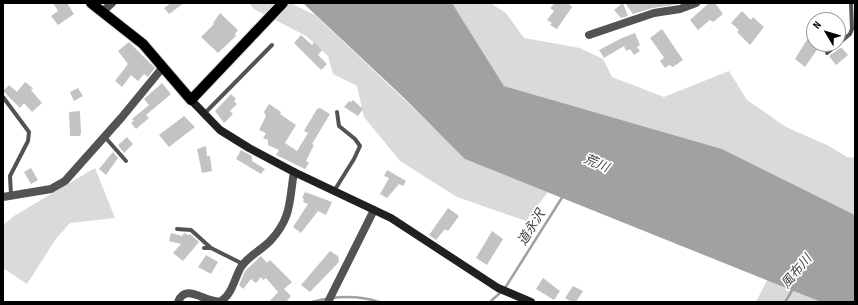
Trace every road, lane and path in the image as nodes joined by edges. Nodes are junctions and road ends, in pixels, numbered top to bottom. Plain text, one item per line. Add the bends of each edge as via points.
1 (91, 3) edge
2 (112, 3) edge
3 (283, 3) edge
4 (696, 3) edge
5 (851, 3) edge
6 (102, 12) junction
7 (589, 35) dead end
8 (846, 37) edge
9 (272, 45) dead end
10 (163, 67) junction
11 (3, 97) edge
12 (191, 100) junction
13 (337, 112) dead end
14 (204, 114) junction
15 (104, 136) junction
16 (126, 160) dead end
17 (294, 172) junction
18 (334, 191) junction
19 (7, 197) edge
20 (374, 210) junction
21 (177, 229) dead end
22 (204, 248) dead end
23 (211, 248) junction
24 (242, 264) junction
25 (178, 302) edge
26 (328, 302) edge
27 (531, 302) edge

1 - 6 main road
2 - 6 street
3 - 12 main road
4 - 7 street
5 - 8 lane via 852,29
6 - 10 main road via 143,44
9 - 14 lane
10 - 12 main road
10 - 15 street
11 - 19 lane via 29,132 28,140 10,176
12 - 14 street
13 - 18 lane via 339,126 360,146
14 - 17 street via 220,130
15 - 16 lane
15 - 19 street via 72,174 57,186
17 - 18 street
17 - 24 street via 288,214 282,225 270,241
18 - 20 street
20 - 26 street
20 - 27 street via 391,218 498,288
21 - 23 lane via 191,230
22 - 23 lane
23 - 24 lane
24 - 25 street via 228,295 220,301 211,302 193,294 185,294

